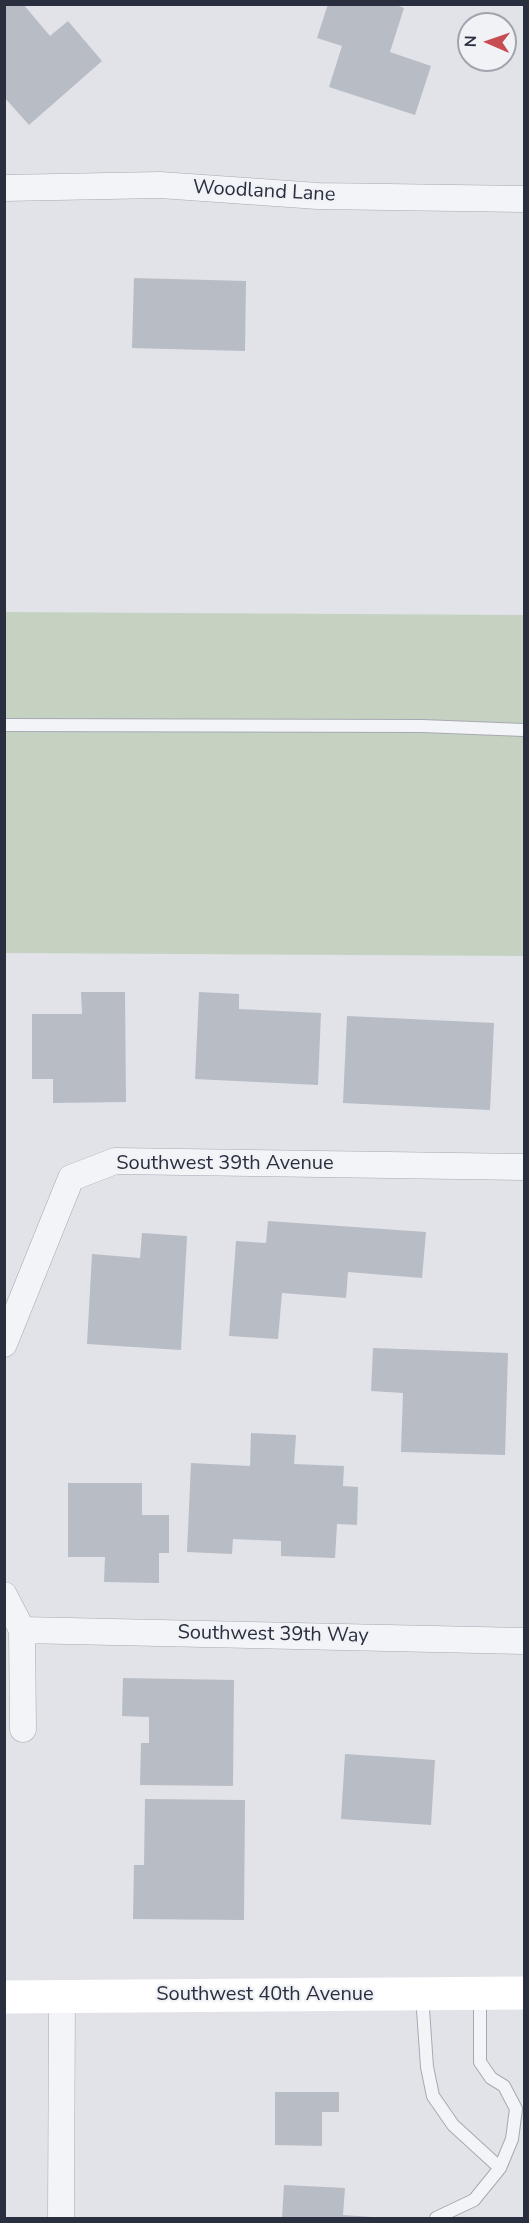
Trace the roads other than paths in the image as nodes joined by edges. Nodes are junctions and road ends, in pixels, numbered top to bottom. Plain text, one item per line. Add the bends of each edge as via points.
1 (4, 188) edge
2 (525, 199) edge
3 (4, 725) edge
4 (525, 730) edge
5 (525, 1167) edge
6 (4, 1344) edge
7 (4, 1595) edge
8 (22, 1630) junction
9 (525, 1641) edge
10 (23, 1729) dead end
11 (480, 1993) junction
12 (525, 1993) edge
13 (422, 1994) junction
14 (62, 1996) junction
15 (4, 1997) edge
16 (500, 2168) junction
17 (61, 2218) edge
18 (436, 2218) edge

1 - 2 street, Woodland Lane via 160,186 318,196
3 - 4 lane via 422,726
5 - 6 street, Southwest 39th Avenue via 115,1161 71,1178
7 - 8 street
8 - 9 street, Southwest 39th Way
8 - 10 street
11 - 12 street, Southwest 40th Avenue
11 - 13 street, Southwest 40th Avenue
11 - 16 lane via 480,2062 491,2078 504,2086 516,2109 512,2139
13 - 14 street, Southwest 40th Avenue
13 - 16 lane via 433,2096 453,2125
14 - 15 street, Southwest 40th Avenue
14 - 17 street
16 - 18 lane via 474,2200

